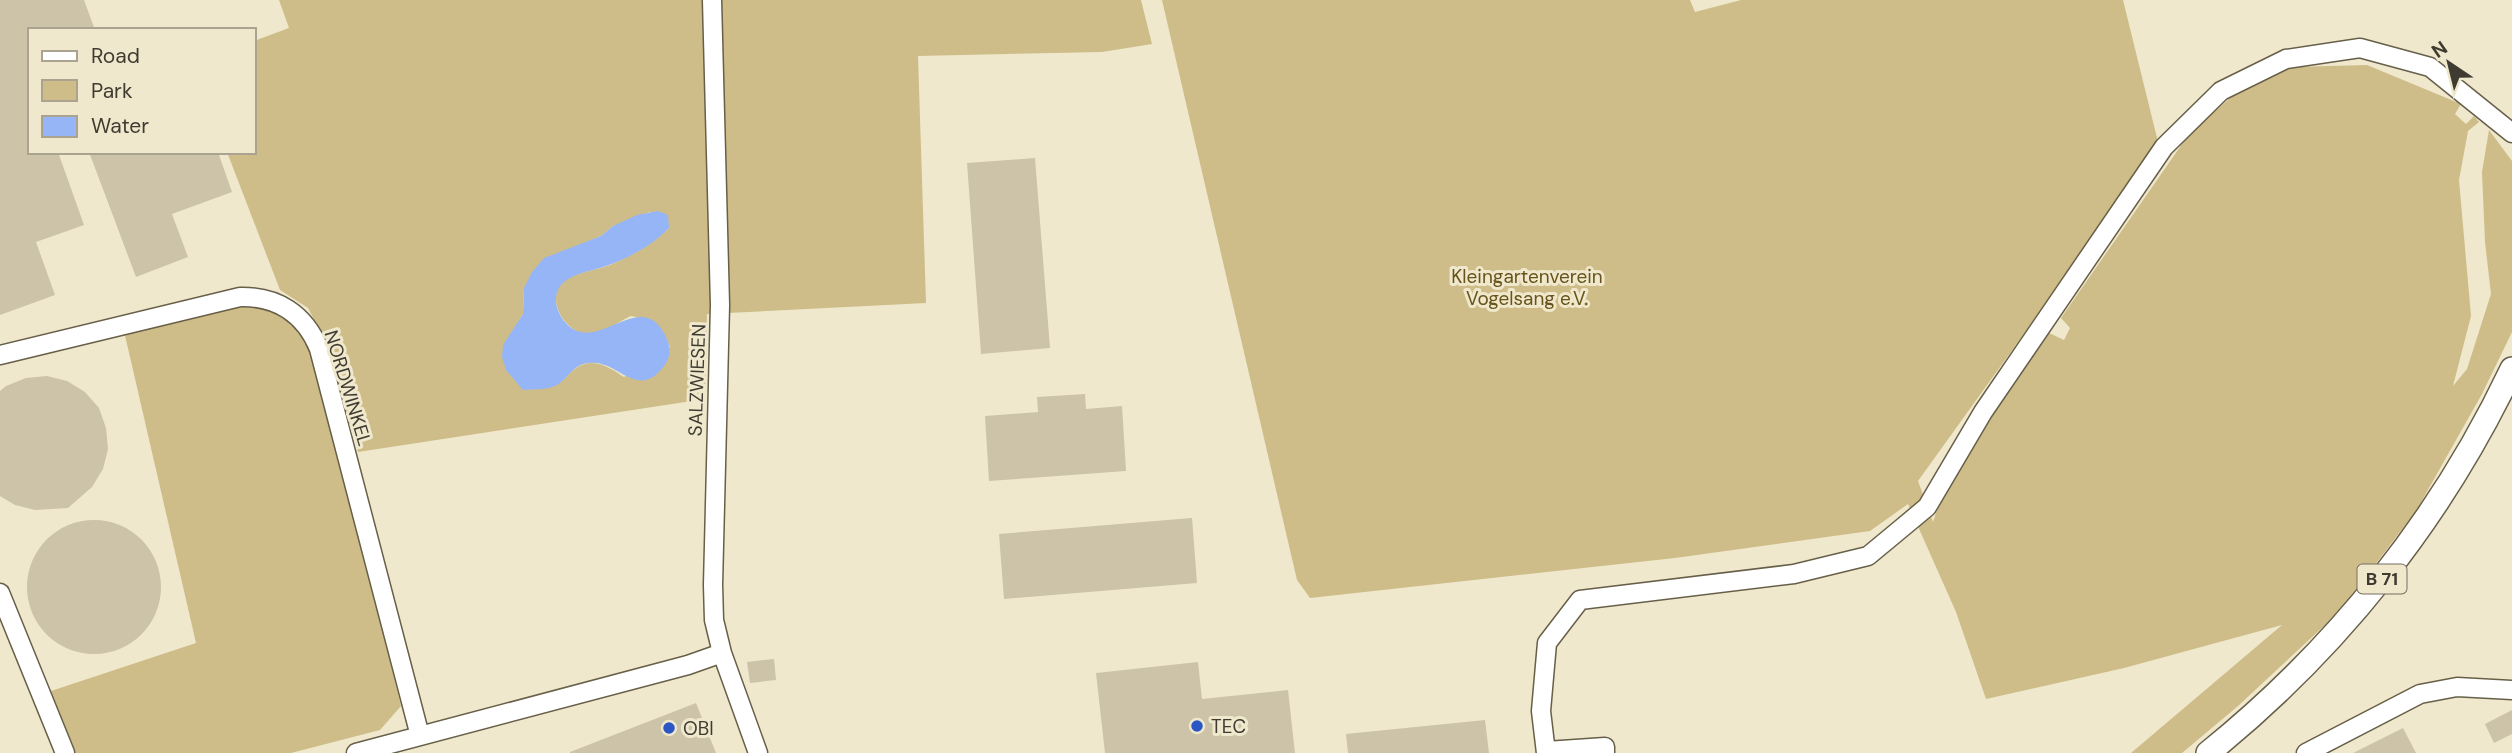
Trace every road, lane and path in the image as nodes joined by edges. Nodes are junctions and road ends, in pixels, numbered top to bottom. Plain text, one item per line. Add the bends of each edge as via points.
1 (712, 0) edge
2 (2512, 133) edge
3 (0, 355) edge
4 (2512, 369) edge
5 (0, 593) edge
6 (722, 653) junction
7 (2512, 690) edge
8 (419, 736) junction
9 (1546, 752) edge
10 (65, 753) edge
11 (356, 753) edge
12 (758, 753) edge
13 (1605, 753) edge
14 (2208, 753) edge
15 (2306, 753) edge

1 - 6 street, SALZWIESEN via 720,305 713,585 714,620
2 - 9 street via 2430,67 2360,48 2286,59 2221,91 2164,147 1983,412 1927,507 1868,556 1794,574 1580,600 1547,643 1541,711
3 - 8 street, NORDWINKEL via 240,297 275,301 293,311 319,349
4 - 14 main road, B 71 via 2457,472 2372,592 2303,668
5 - 10 street
6 - 8 street
6 - 12 street, SALZWIESEN
7 - 15 street via 2457,687 2420,694
8 - 11 street
9 - 13 street via 1605,747

